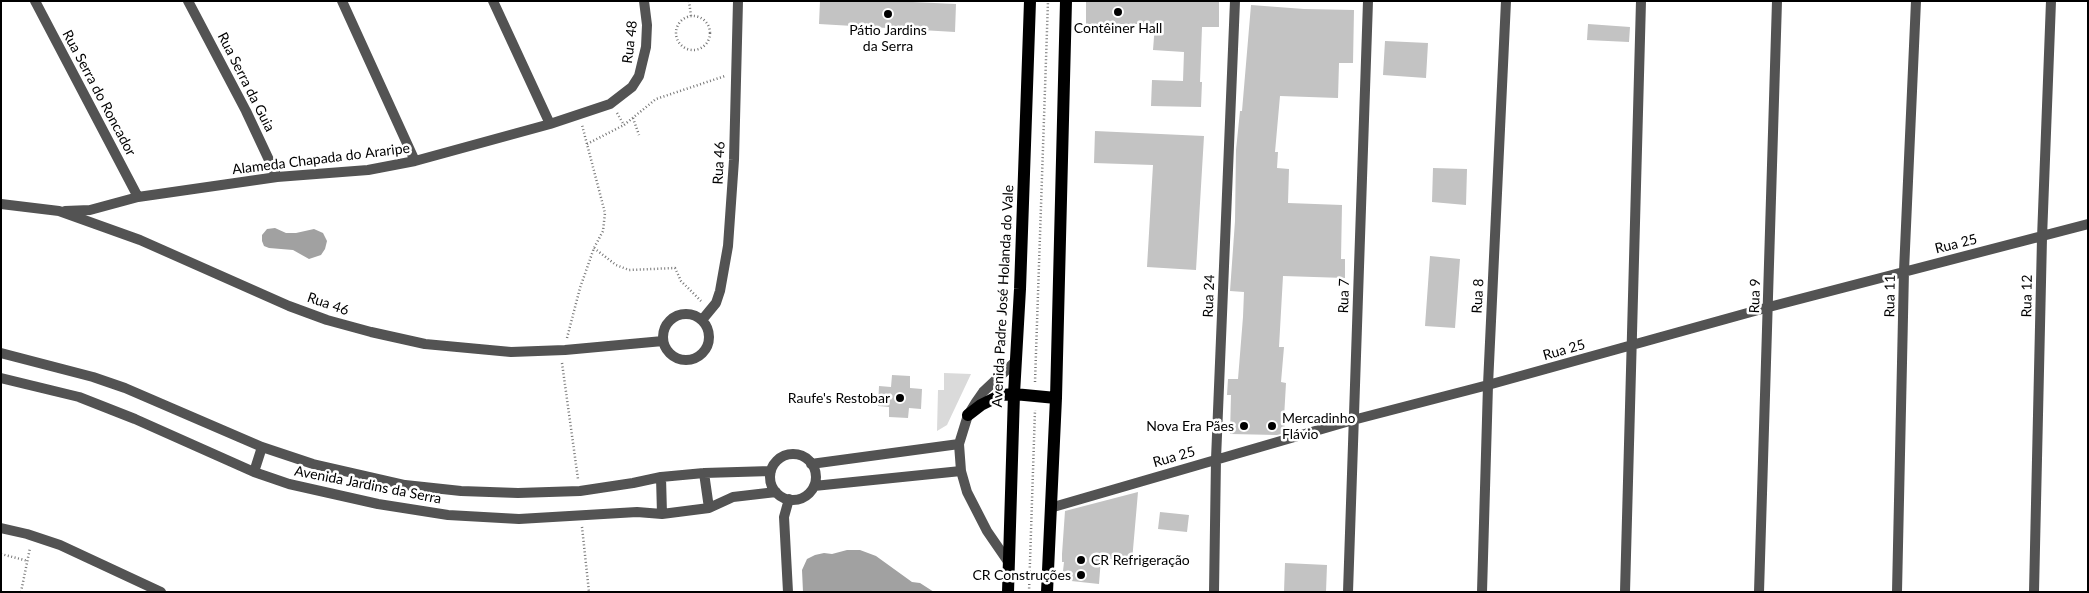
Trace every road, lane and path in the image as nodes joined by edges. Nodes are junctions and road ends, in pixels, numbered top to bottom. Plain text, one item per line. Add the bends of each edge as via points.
1 (35, 1) edge
2 (188, 1) edge
3 (342, 1) edge
4 (493, 1) edge
5 (644, 1) edge
6 (689, 1) edge
7 (738, 1) edge
8 (1030, 1) edge
9 (1048, 1) edge
10 (1066, 1) edge
11 (1234, 1) edge
12 (1368, 1) edge
13 (1506, 1) edge
14 (1641, 1) edge
15 (1777, 1) edge
16 (1916, 1) edge
17 (2051, 1) edge
18 (691, 16) junction
19 (736, 72) junction
20 (610, 104) junction
21 (579, 114) junction
22 (633, 118) junction
23 (550, 124) junction
24 (624, 125) junction
25 (639, 135) dead end
26 (587, 144) junction
27 (415, 161) junction
28 (277, 176) junction
29 (138, 197) junction
30 (1, 204) edge
31 (59, 211) junction
32 (2088, 224) edge
33 (2042, 238) junction
34 (594, 248) junction
35 (1904, 271) junction
36 (1769, 306) junction
37 (711, 311) junction
38 (702, 320) junction
39 (662, 340) junction
40 (1630, 346) junction
41 (564, 350) junction
42 (1, 353) edge
43 (1016, 361) junction
44 (1, 378) edge
45 (1488, 385) junction
46 (1014, 394) junction
47 (1035, 395) junction
48 (1056, 398) junction
49 (968, 415) junction
50 (1353, 420) junction
51 (959, 444) junction
52 (262, 447) junction
53 (1216, 459) junction
54 (812, 464) junction
55 (771, 471) junction
56 (961, 471) junction
57 (254, 472) junction
58 (704, 473) junction
59 (661, 477) junction
60 (814, 486) junction
61 (580, 491) junction
62 (776, 492) junction
63 (789, 499) junction
64 (708, 508) junction
65 (1050, 508) junction
66 (662, 514) junction
67 (581, 516) junction
68 (1, 528) edge
69 (27, 534) junction
70 (1, 554) edge
71 (28, 561) junction
72 (1009, 563) junction
73 (21, 592) edge
74 (160, 592) edge
75 (589, 592) edge
76 (788, 592) edge
77 (1008, 592) edge
78 (1029, 592) edge
79 (1047, 592) edge
80 (1214, 592) edge
81 (1348, 592) edge
82 (1482, 592) edge
83 (1625, 592) edge
84 (1759, 592) edge
85 (1897, 592) edge
86 (2034, 592) edge

1 - 29 street, Rua Serra do Roncador
2 - 28 street, Rua Serra da Guia
3 - 27 street
4 - 23 street
5 - 20 street, Rua 48 via 647,11 646,47 639,76 632,87
6 - 18 path
7 - 19 street, Rua 46
8 - 43 main road, Avenida Padre José Holanda do Vale
9 - 47 path
10 - 48 main road
11 - 53 street, Rua 24
12 - 50 street, Rua 7
13 - 45 street, Rua 8
14 - 40 street
15 - 36 street, Rua 9
16 - 35 street, Rua 11
17 - 33 street, Rua 12
18 - 18 path via 702,18 710,32 704,46 693,50 682,46 676,37 678,25
19 - 22 path via 656,99
19 - 37 street, Rua 46 via 728,246 720,291
20 - 21 street, Alameda Chapada do Araripe
20 - 24 path
21 - 23 street, Alameda Chapada do Araripe
21 - 26 path
22 - 24 path
22 - 25 path
23 - 27 street, Alameda Chapada do Araripe
24 - 26 path
26 - 34 path via 605,213 603,231
27 - 28 street, Alameda Chapada do Araripe via 368,170
28 - 29 street, Alameda Chapada do Araripe
29 - 31 street, Alameda Chapada do Araripe via 90,210
30 - 31 street, Rua 46
31 - 41 street, Rua 46 via 175,255 327,320 425,344 511,352
32 - 33 street, Rua 25
33 - 35 street, Rua 25
33 - 86 street, Rua 12
34 - 37 path via 616,265 629,270 675,268 681,281
34 - 41 path
35 - 36 street, Rua 25
35 - 85 street, Rua 11
36 - 40 street, Rua 25
36 - 84 street, Rua 9
37 - 38 street, Rua 46
38 - 39 street via 692,315 676,315 665,326
38 - 39 street via 709,338 704,352 698,357 676,358 665,348
39 - 41 street, Rua 46
40 - 45 street, Rua 25
40 - 83 street
41 - 61 path via 561,365
42 - 52 street, Avenida Jardins da Serra via 125,388
43 - 46 main road, Avenida Padre José Holanda do Vale
43 - 49 street via 983,392
44 - 57 street, Avenida Jardins da Serra via 79,398
45 - 50 street, Rua 25
45 - 82 street, Rua 8
46 - 47 main road
46 - 49 main road via 990,399
46 - 72 main road, Avenida Padre José Holanda do Vale
47 - 48 main road
47 - 78 path
48 - 65 main road
49 - 51 street
50 - 53 street, Rua 25
50 - 81 street, Rua 7
51 - 54 street
51 - 56 street
52 - 57 street
52 - 61 street, Avenida Jardins da Serra via 313,464 405,485 518,494
53 - 65 street, Rua 25
53 - 80 street, Rua 24
54 - 55 street via 806,458 793,454 779,459
54 - 60 street via 816,478
55 - 58 street, Avenida Jardins da Serra
55 - 62 street via 770,478
56 - 60 street
56 - 72 street via 976,512
57 - 67 street, Avenida Jardins da Serra via 289,484 378,504 448,515
58 - 59 street, Avenida Jardins da Serra
58 - 64 street
59 - 61 street, Avenida Jardins da Serra
59 - 66 street
60 - 63 street via 804,497
62 - 63 street
62 - 64 street, Avenida Jardins da Serra via 733,497
63 - 76 street via 784,517
64 - 66 street, Avenida Jardins da Serra
65 - 79 main road
66 - 67 street, Avenida Jardins da Serra via 637,512
67 - 75 path
68 - 69 street
69 - 71 path via 31,550
69 - 74 street
70 - 71 path
71 - 73 path
72 - 77 main road, Avenida Padre José Holanda do Vale

